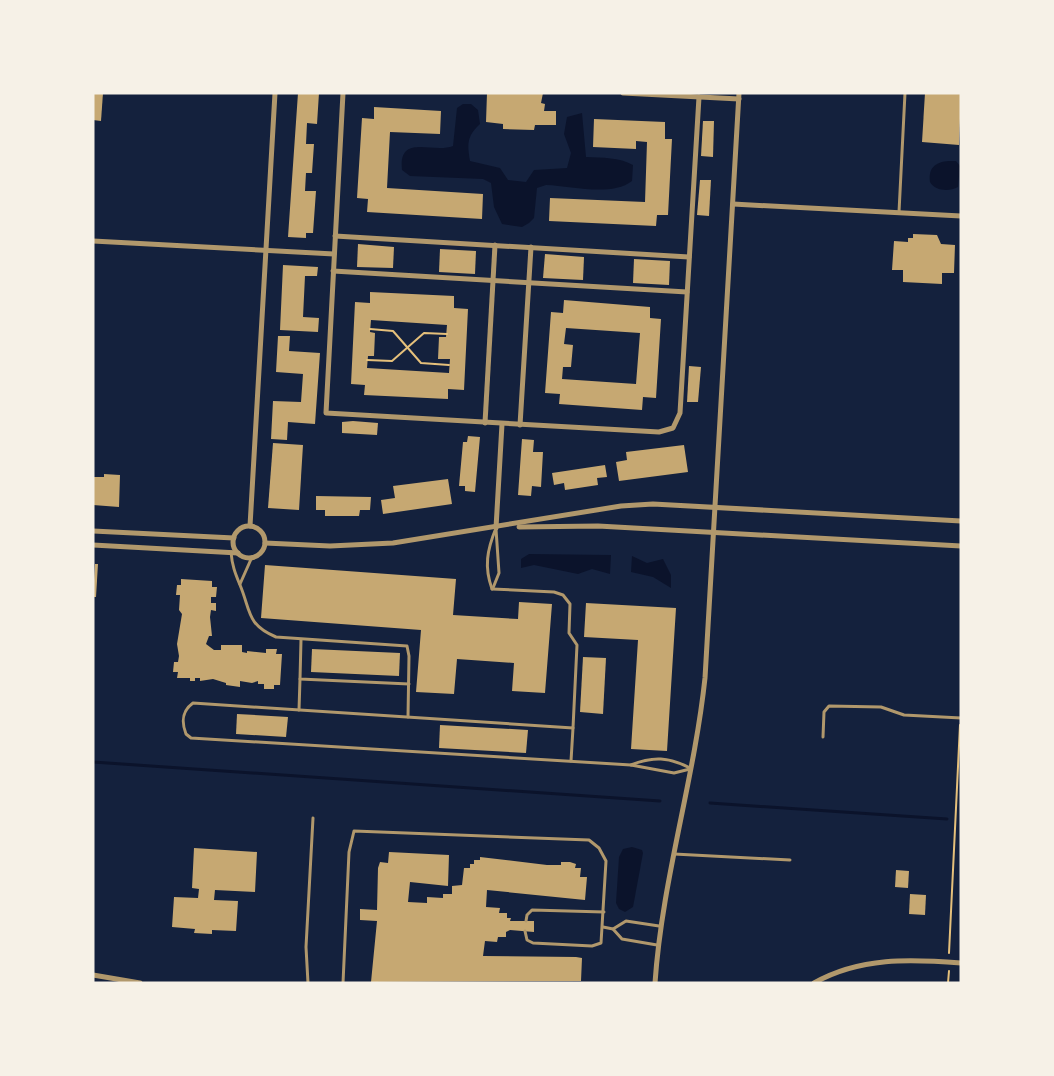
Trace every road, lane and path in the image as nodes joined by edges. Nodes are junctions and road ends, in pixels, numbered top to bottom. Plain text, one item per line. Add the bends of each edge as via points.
1 (274, 93) edge
2 (343, 93) edge
3 (623, 93) edge
4 (905, 93) edge
5 (739, 96) edge
6 (699, 97) junction
7 (733, 204) junction
8 (899, 212) junction
9 (961, 216) edge
10 (335, 236) junction
11 (93, 241) edge
12 (495, 245) junction
13 (531, 247) junction
14 (266, 250) junction
15 (334, 254) junction
16 (689, 257) junction
17 (333, 271) junction
18 (493, 280) junction
19 (528, 282) junction
20 (687, 292) junction
21 (370, 330) dead end
22 (447, 334) dead end
23 (408, 347) junction
24 (367, 360) dead end
25 (449, 365) dead end
26 (484, 423) junction
27 (502, 424) junction
28 (520, 424) junction
29 (716, 507) junction
30 (961, 521) edge
31 (250, 526) junction
32 (496, 528) junction
33 (93, 531) edge
34 (714, 532) junction
35 (234, 538) junction
36 (265, 543) junction
37 (93, 545) edge
38 (961, 546) edge
39 (231, 552) junction
40 (238, 553) junction
41 (252, 557) junction
42 (240, 584) junction
43 (492, 589) junction
44 (301, 639) junction
45 (300, 679) junction
46 (409, 684) junction
47 (299, 710) junction
48 (408, 717) junction
49 (961, 718) edge
50 (573, 728) junction
51 (823, 737) dead end
52 (571, 762) junction
53 (631, 765) junction
54 (692, 769) junction
55 (313, 818) dead end
56 (674, 854) junction
57 (790, 860) dead end
58 (604, 912) junction
59 (526, 921) dead end
60 (659, 926) junction
61 (603, 927) junction
62 (613, 929) junction
63 (525, 931) dead end
64 (657, 945) junction
65 (949, 951) dead end
66 (961, 963) edge
67 (93, 975) edge
68 (140, 983) edge
69 (308, 983) edge
70 (343, 983) edge
71 (655, 983) edge
72 (814, 983) edge

1 - 14 street
2 - 10 street
3 - 6 street
4 - 8 lane
5 - 6 street
5 - 7 street
6 - 16 street
7 - 8 street
7 - 29 street
8 - 9 street
10 - 12 street
10 - 15 street
11 - 14 street
12 - 13 street
12 - 18 street
13 - 16 street
13 - 19 street
14 - 15 street
14 - 31 street
15 - 17 street
16 - 20 street
17 - 18 street
17 - 26 street via 326,413
18 - 19 street
18 - 26 street
19 - 20 street
19 - 28 street
20 - 28 street via 680,413 673,428 659,432
21 - 23 path via 393,331
22 - 23 path via 424,333
23 - 24 path via 392,361
23 - 25 path via 421,363
26 - 27 street
27 - 28 street
27 - 32 street
29 - 30 street
29 - 32 street via 637,504
29 - 34 street
31 - 35 street via 242,528
31 - 36 street via 260,530
32 - 34 street via 598,526
32 - 36 street via 373,545
32 - 43 lane via 499,573
32 - 43 lane via 488,548 487,574
33 - 35 street
34 - 38 street
34 - 54 street via 705,678
35 - 40 street
36 - 41 street via 261,552
37 - 39 street
39 - 40 street
39 - 42 lane
40 - 41 street
41 - 42 lane
42 - 44 lane via 250,618 262,631 276,637
43 - 50 lane via 554,592 570,604 569,633 577,645
44 - 45 lane
44 - 46 lane via 407,646
45 - 46 lane
45 - 47 lane
46 - 48 lane
47 - 48 lane
47 - 52 lane via 193,703 185,709 183,726 191,738
48 - 50 lane
49 - 51 lane via 904,715 881,707 829,706 824,712
49 - 65 path
50 - 52 lane
52 - 53 lane
53 - 54 lane via 674,773
53 - 54 lane via 649,758 674,759
54 - 56 street
55 - 69 lane via 306,947
56 - 57 lane
56 - 60 street
58 - 59 lane via 532,910
58 - 61 lane
58 - 70 lane via 606,861 589,840 354,831 349,852
60 - 62 lane via 626,921
60 - 64 street
61 - 62 lane
61 - 63 lane via 601,943 592,946 533,942 527,940
62 - 64 lane via 622,939
64 - 71 street
66 - 72 street via 874,962 836,972
67 - 68 street

